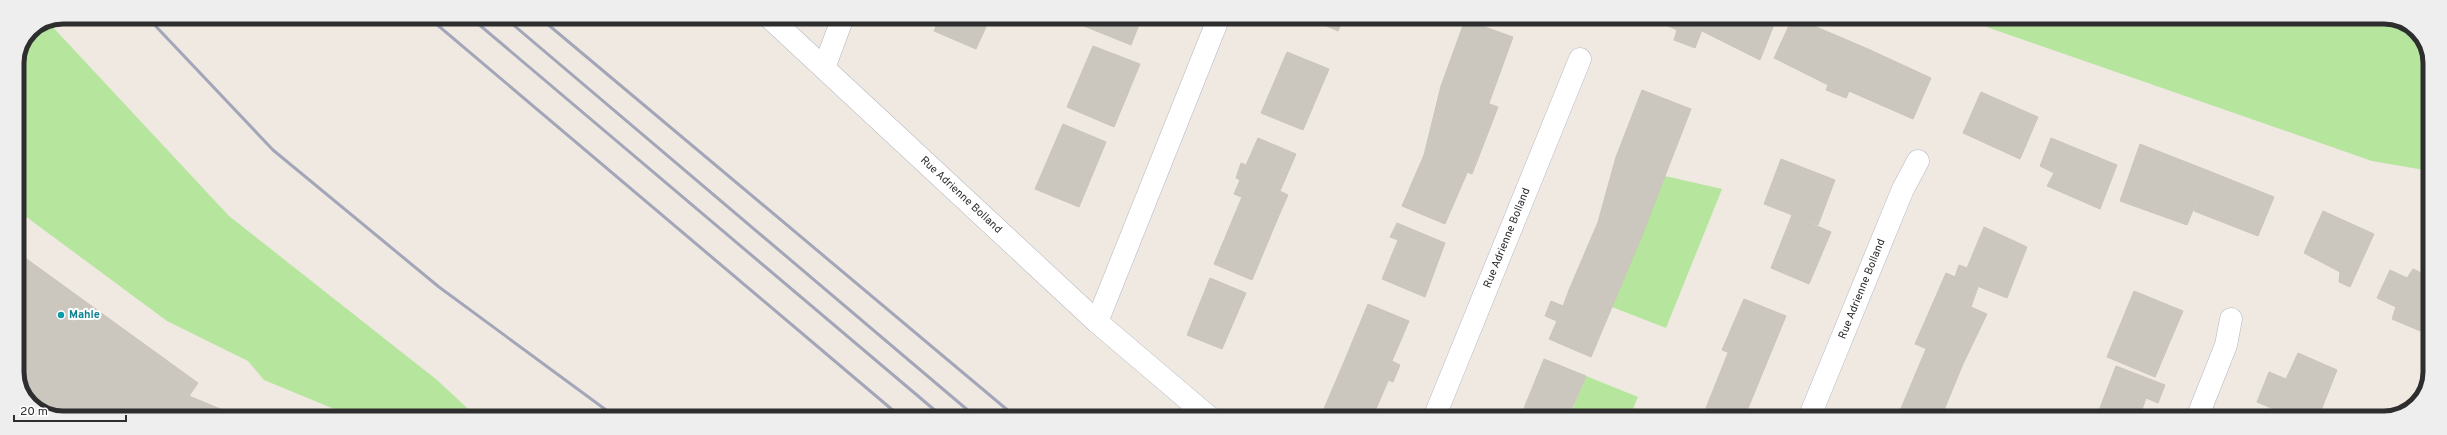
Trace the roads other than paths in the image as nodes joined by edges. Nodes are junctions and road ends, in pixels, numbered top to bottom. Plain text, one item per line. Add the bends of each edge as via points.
1 (777, 24) edge
2 (840, 24) edge
3 (1216, 24) edge
4 (1580, 58) dead end
5 (824, 68) junction
6 (1918, 161) dead end
7 (2231, 320) dead end
8 (1097, 322) junction
9 (1202, 411) edge
10 (1437, 411) edge
11 (1813, 411) edge
12 (2200, 411) edge

1 - 5 street, Rue Adrienne Bolland
2 - 5 street
3 - 8 street
4 - 10 street, Rue Adrienne Bolland
5 - 8 street, Rue Adrienne Bolland
6 - 11 street, Rue Adrienne Bolland via 1903,188
7 - 12 street via 2226,345
8 - 9 street, Rue Adrienne Bolland

